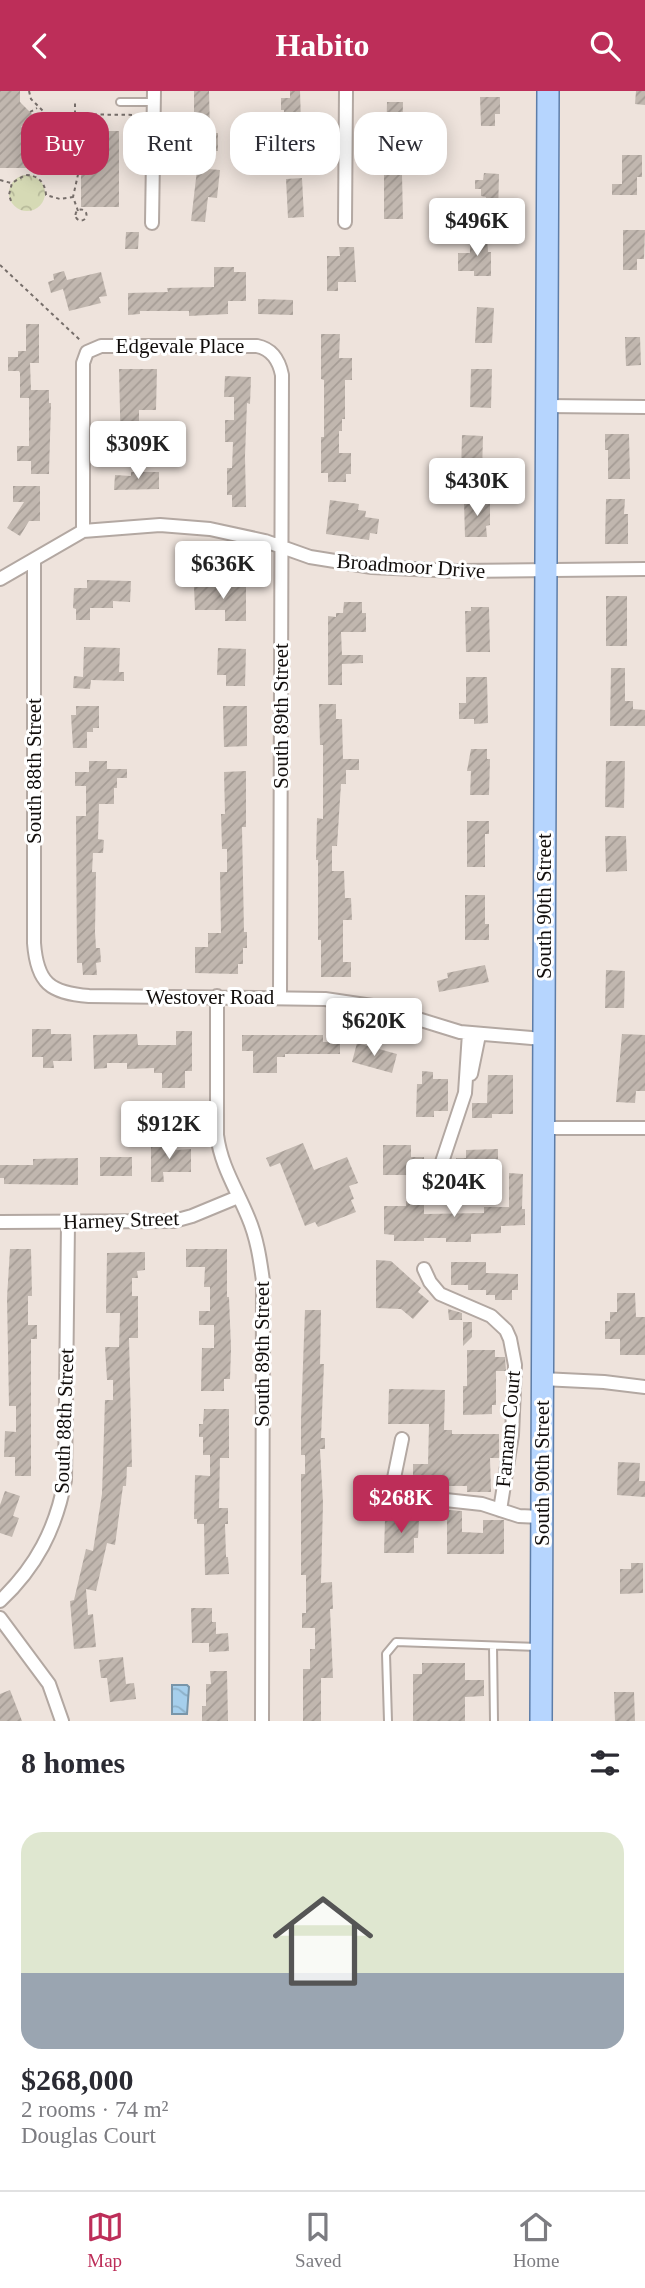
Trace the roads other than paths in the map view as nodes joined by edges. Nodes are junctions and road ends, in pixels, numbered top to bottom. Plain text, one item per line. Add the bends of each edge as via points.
1 (346, 91) edge
2 (548, 91) edge
3 (120, 102) dead end
4 (154, 103) edge
5 (345, 222) dead end
6 (152, 223) dead end
7 (273, 354) joint
8 (546, 406) junction
9 (645, 407) edge
10 (83, 531) junction
11 (283, 549) junction
12 (34, 560) junction
13 (645, 569) edge
14 (545, 571) junction
15 (0, 579) edge
16 (44, 980) joint
17 (217, 996) junction
18 (280, 997) junction
19 (474, 1034) junction
20 (544, 1039) junction
21 (543, 1128) junction
22 (645, 1128) edge
23 (485, 1188) dead end
24 (238, 1197) junction
25 (0, 1221) edge
26 (68, 1223) junction
27 (424, 1269) dead end
28 (542, 1379) junction
29 (645, 1387) edge
30 (402, 1439) dead end
31 (500, 1510) junction
32 (541, 1517) junction
33 (0, 1601) edge
34 (0, 1618) edge
35 (493, 1646) junction
36 (541, 1647) junction
37 (62, 1721) edge
38 (262, 1721) edge
39 (388, 1721) edge
40 (494, 1721) edge
41 (541, 1721) edge

1 - 5 street
2 - 8 main road, South 90th Street
3 - 4 lane
4 - 6 street
7 - 10 street, Edgevale Place via 257,346 101,346 87,352 83,363
7 - 11 street, South 89th Street via 282,375
8 - 9 street
8 - 14 main road, South 90th Street
10 - 11 street, Broadmoor Drive via 186,526 246,536
10 - 12 street, Broadmoor Drive
11 - 14 street, Broadmoor Drive via 372,567
11 - 18 street, South 89th Street
12 - 15 street, Broadmoor Drive
12 - 16 street, South 88th Street via 34,943 36,964
13 - 14 street, Broadmoor Drive
14 - 20 main road, South 90th Street
16 - 17 street, Westover Road via 63,992 89,996
17 - 18 street, Westover Road
17 - 24 street, South 89th Street via 217,1135 222,1162
18 - 19 street, Westover Road via 357,1002
19 - 20 street, Westover Road
19 - 23 street via 467,1084 440,1176 452,1187
20 - 21 main road, South 90th Street
21 - 22 street
21 - 28 main road, South 90th Street
24 - 26 street, Harney Street via 174,1221
24 - 38 street, South 89th Street via 256,1239 263,1281
25 - 26 street, Harney Street
26 - 33 street, South 88th Street via 66,1456 61,1501 45,1545 23,1578
27 - 31 street, Farnam Court via 440,1294 491,1316 510,1339 515,1365 512,1435
28 - 29 street
28 - 32 main road, South 90th Street
30 - 31 street via 394,1478 400,1491
31 - 32 street
32 - 36 main road, South 90th Street
34 - 37 street via 49,1684
35 - 36 lane
35 - 39 lane via 396,1642 386,1654
35 - 40 lane
36 - 41 main road, South 90th Street

